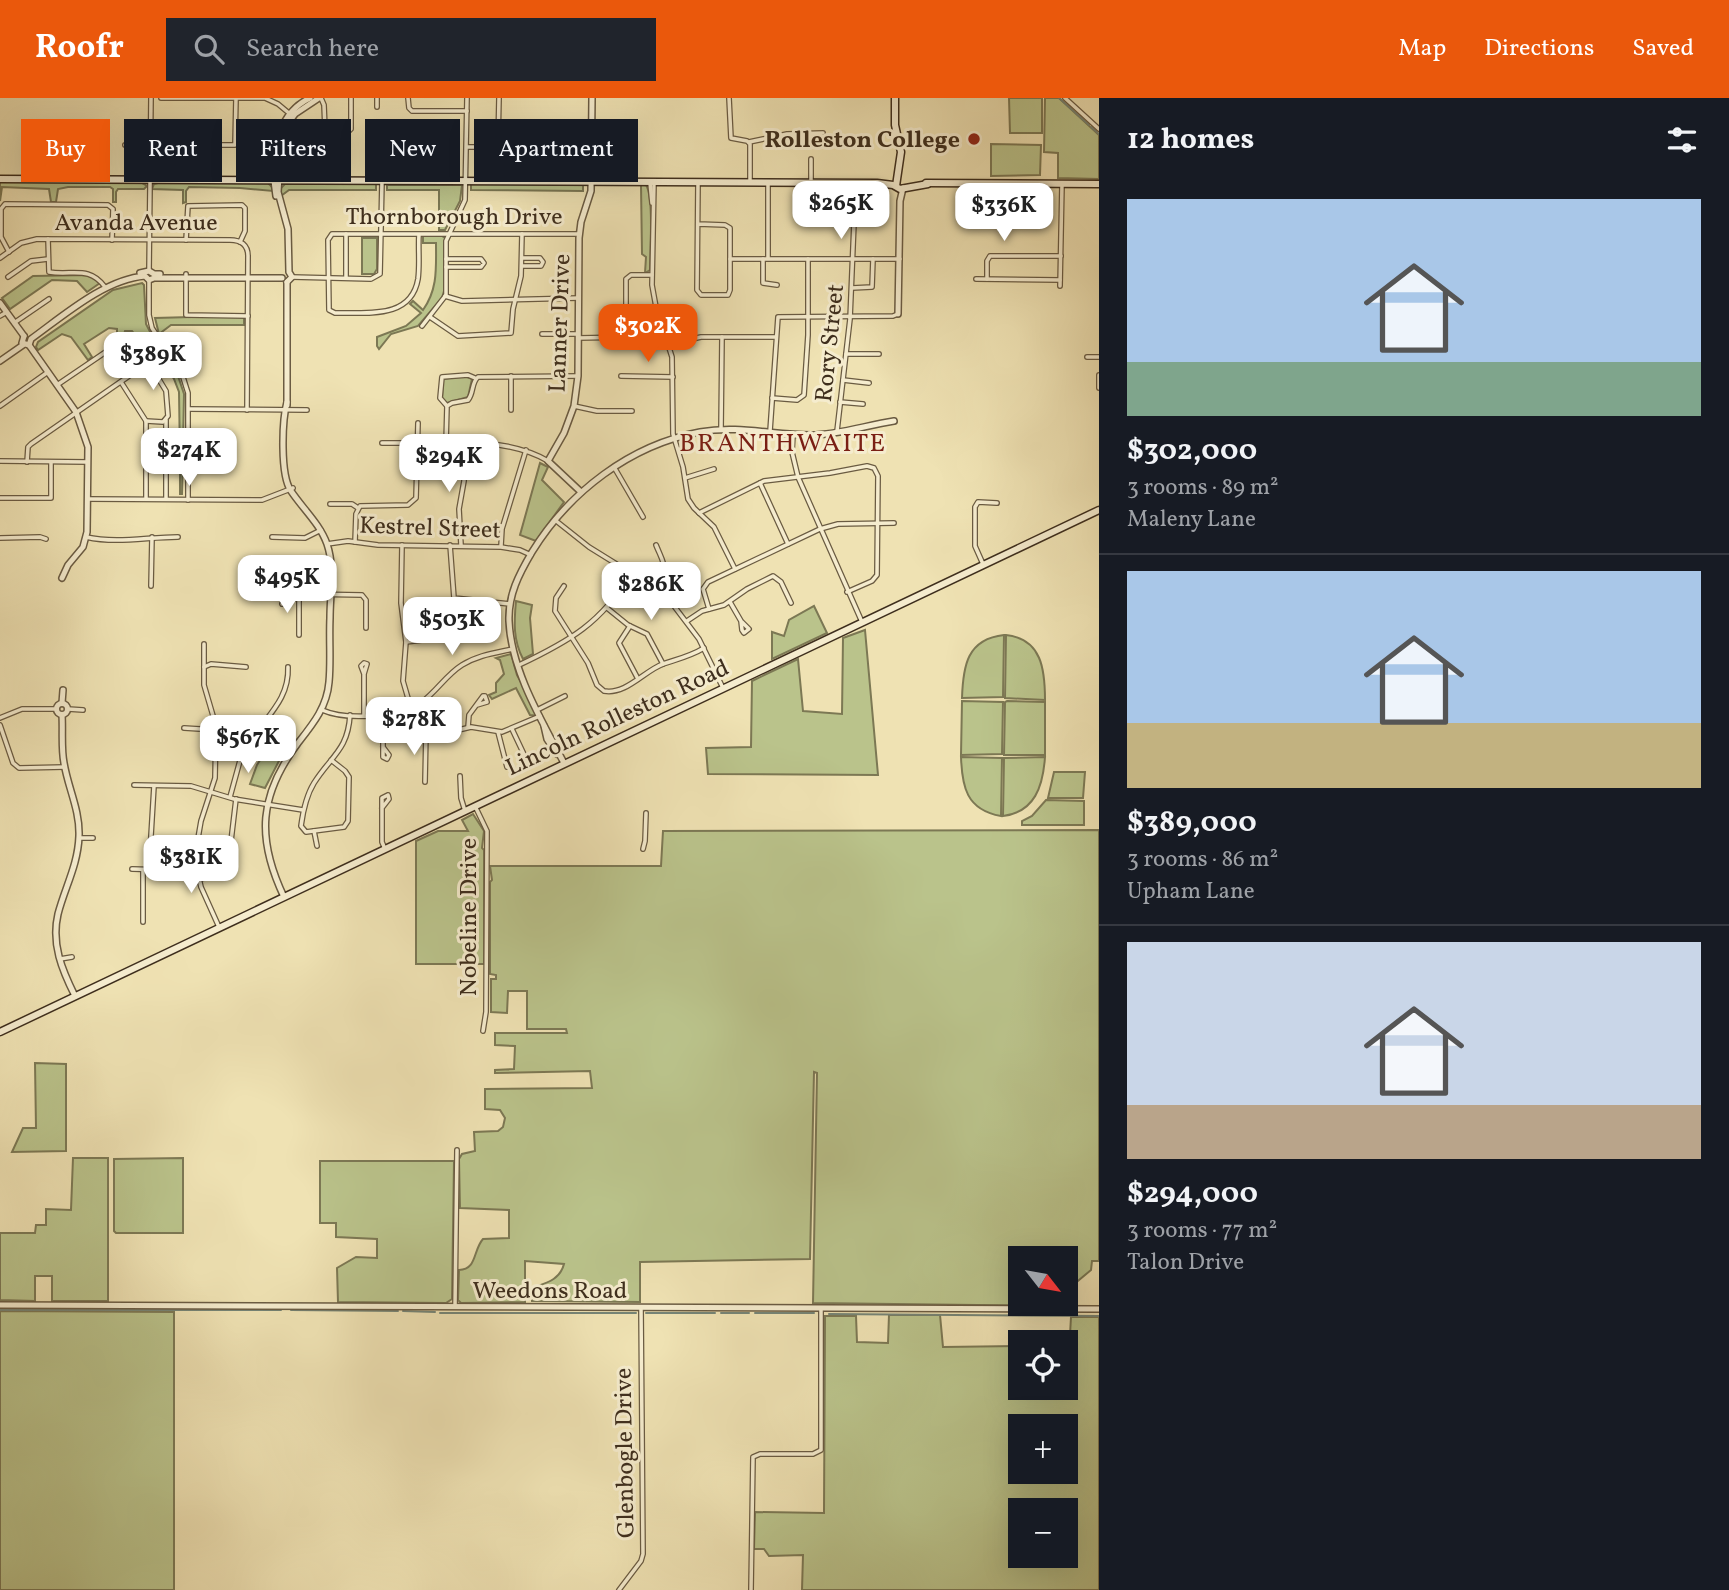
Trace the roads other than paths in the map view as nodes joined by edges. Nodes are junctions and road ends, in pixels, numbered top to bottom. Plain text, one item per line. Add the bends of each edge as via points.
1 (151, 98) edge
2 (161, 98) edge
3 (236, 98) edge
4 (310, 98) edge
5 (320, 98) edge
6 (351, 98) edge
7 (377, 98) edge
8 (408, 98) edge
9 (467, 98) edge
10 (499, 98) edge
11 (592, 98) edge
12 (729, 98) edge
13 (895, 98) edge
14 (1065, 98) edge
15 (269, 99) edge
16 (377, 107) dead end
17 (467, 111) junction
18 (291, 115) junction
19 (151, 119) edge
20 (288, 119) edge
21 (592, 119) edge
22 (1099, 130) edge
23 (823, 132) dead end
24 (749, 142) junction
25 (222, 145) edge
26 (467, 147) junction
27 (811, 159) dead end
28 (0, 179) edge
29 (124, 180) edge
30 (460, 181) edge
31 (467, 181) junction
32 (474, 181) edge
33 (150, 182) edge
34 (277, 182) edge
35 (382, 182) edge
36 (592, 182) edge
37 (638, 182) edge
38 (652, 182) junction
39 (750, 182) junction
40 (698, 183) junction
41 (768, 183) junction
42 (811, 183) junction
43 (900, 184) junction
44 (1002, 184) junction
45 (1062, 184) junction
46 (1099, 184) edge
47 (879, 207) dead end
48 (698, 224) junction
49 (1001, 230) dead end
50 (346, 234) junction
51 (382, 234) junction
52 (419, 234) junction
53 (448, 234) junction
54 (522, 234) junction
55 (579, 234) junction
56 (48, 239) junction
57 (149, 239) junction
58 (112, 240) junction
59 (186, 240) junction
60 (240, 242) junction
61 (9, 251) junction
62 (1061, 256) junction
63 (0, 258) edge
64 (522, 258) junction
65 (48, 259) junction
66 (446, 259) junction
67 (468, 259) junction
68 (730, 259) junction
69 (765, 259) junction
70 (808, 259) junction
71 (853, 259) junction
72 (873, 259) junction
73 (900, 259) junction
74 (522, 266) junction
75 (446, 267) junction
76 (468, 267) junction
77 (149, 275) junction
78 (652, 275) junction
79 (186, 276) junction
80 (248, 276) junction
81 (286, 276) junction
82 (8, 277) dead end
83 (327, 279) junction
84 (346, 279) junction
85 (976, 279) dead end
86 (987, 279) junction
87 (1060, 280) junction
88 (777, 285) dead end
89 (1060, 286) dead end
90 (104, 287) junction
91 (852, 288) junction
92 (445, 296) junction
93 (579, 298) junction
94 (49, 299) dead end
95 (515, 300) junction
96 (0, 303) edge
97 (7, 312) junction
98 (898, 314) joint
99 (0, 316) edge
100 (248, 316) junction
101 (808, 316) junction
102 (850, 316) junction
103 (430, 317) junction
104 (14, 323) junction
105 (422, 326) dead end
106 (663, 329) junction
107 (542, 334) dead end
108 (579, 336) junction
109 (626, 337) junction
110 (722, 337) junction
111 (776, 337) junction
112 (26, 340) junction
113 (669, 344) junction
114 (165, 351) junction
115 (846, 354) junction
116 (879, 354) dead end
117 (1087, 357) dead end
118 (1099, 358) edge
119 (0, 359) edge
120 (149, 363) junction
121 (138, 370) junction
122 (48, 372) junction
123 (1099, 375) edge
124 (512, 376) junction
125 (578, 376) junction
126 (621, 376) dead end
127 (673, 377) junction
128 (476, 378) junction
129 (843, 380) junction
130 (121, 382) junction
131 (869, 383) dead end
132 (57, 385) junction
133 (1099, 388) edge
134 (772, 398) junction
135 (841, 402) junction
136 (863, 404) dead end
137 (0, 406) edge
138 (447, 406) junction
139 (574, 406) junction
140 (189, 409) junction
141 (247, 410) junction
142 (286, 410) junction
143 (307, 410) dead end
144 (511, 410) dead end
145 (632, 411) dead end
146 (76, 412) junction
147 (166, 420) junction
148 (146, 421) junction
149 (894, 421) dead end
150 (418, 423) dead end
151 (722, 429) junction
152 (770, 431) junction
153 (837, 431) junction
154 (793, 434) junction
155 (674, 439) junction
156 (382, 443) dead end
157 (418, 443) junction
158 (446, 443) junction
159 (465, 444) junction
160 (526, 450) junction
161 (166, 459) dead end
162 (0, 461) edge
163 (548, 461) junction
164 (27, 462) junction
165 (51, 462) junction
166 (88, 462) junction
167 (166, 466) dead end
168 (614, 467) junction
169 (715, 469) dead end
170 (798, 477) junction
171 (685, 478) junction
172 (760, 482) junction
173 (291, 489) junction
174 (581, 492) junction
175 (0, 498) edge
176 (88, 499) junction
177 (146, 499) junction
178 (166, 500) junction
179 (188, 500) junction
180 (998, 503) dead end
181 (330, 504) dead end
182 (358, 508) junction
183 (1099, 510) edge
184 (699, 513) junction
185 (643, 517) dead end
186 (555, 520) junction
187 (877, 523) junction
188 (894, 523) dead end
189 (820, 529) junction
190 (321, 530) junction
191 (86, 537) junction
192 (152, 537) junction
193 (178, 537) dead end
194 (272, 537) dead end
195 (0, 538) edge
196 (46, 539) dead end
197 (355, 542) junction
198 (327, 544) junction
199 (788, 544) junction
200 (402, 545) junction
201 (450, 545) junction
202 (461, 545) junction
203 (656, 545) dead end
204 (500, 547) junction
205 (531, 555) junction
206 (983, 564) junction
207 (735, 569) junction
208 (631, 574) junction
209 (62, 578) dead end
210 (151, 586) dead end
211 (564, 586) dead end
212 (654, 588) junction
213 (848, 592) junction
214 (330, 594) junction
215 (299, 596) junction
216 (730, 602) junction
217 (791, 603) dead end
218 (282, 604) dead end
219 (510, 604) junction
220 (607, 608) junction
221 (709, 609) junction
222 (687, 621) junction
223 (741, 621) dead end
224 (862, 622) junction
225 (630, 626) junction
226 (366, 628) dead end
227 (299, 635) dead end
228 (445, 637) dead end
229 (573, 638) junction
230 (406, 642) junction
231 (204, 644) dead end
232 (704, 648) junction
233 (513, 649) junction
234 (663, 664) junction
235 (517, 666) junction
236 (204, 667) junction
237 (246, 667) dead end
238 (288, 667) dead end
239 (364, 674) dead end
240 (638, 679) junction
241 (723, 688) junction
242 (63, 690) dead end
243 (565, 696) dead end
244 (62, 703) junction
245 (477, 705) dead end
246 (411, 708) junction
247 (57, 709) junction
248 (68, 709) junction
249 (83, 710) dead end
250 (322, 710) junction
251 (538, 713) junction
252 (62, 715) junction
253 (350, 715) junction
254 (364, 715) junction
255 (383, 715) junction
256 (0, 718) edge
257 (263, 724) junction
258 (0, 725) edge
259 (216, 726) junction
260 (468, 727) junction
261 (184, 728) dead end
262 (512, 729) junction
263 (497, 732) junction
264 (426, 733) junction
265 (244, 746) dead end
266 (296, 746) junction
267 (383, 747) dead end
268 (331, 760) junction
269 (563, 764) junction
270 (529, 765) dead end
271 (65, 767) junction
272 (507, 767) dead end
273 (460, 776) dead end
274 (425, 782) dead end
275 (134, 785) dead end
276 (154, 786) junction
277 (211, 790) junction
278 (230, 797) junction
279 (236, 799) junction
280 (268, 804) junction
281 (475, 806) junction
282 (382, 808) dead end
283 (303, 810) junction
284 (465, 811) junction
285 (646, 813) dead end
286 (314, 831) junction
287 (79, 838) junction
288 (93, 838) dead end
289 (231, 841) dead end
290 (317, 846) dead end
291 (385, 849) junction
292 (642, 849) dead end
293 (197, 866) junction
294 (132, 869) dead end
295 (149, 869) junction
296 (143, 870) junction
297 (220, 874) dead end
298 (199, 879) junction
299 (284, 897) junction
300 (143, 922) dead end
301 (219, 928) junction
302 (72, 957) dead end
303 (59, 960) junction
304 (75, 996) junction
305 (482, 1031) dead end
306 (0, 1032) edge
307 (457, 1150) dead end
308 (0, 1305) edge
309 (455, 1307) junction
310 (641, 1308) junction
311 (821, 1308) junction
312 (1099, 1309) edge
313 (619, 1590) edge
314 (751, 1590) edge

1 - 19 street
2 - 3 street
3 - 15 street
3 - 25 street via 235,145
4 - 18 street
5 - 6 street via 326,132 346,134 351,129
5 - 18 street
7 - 16 street
8 - 17 street via 412,111
9 - 17 street
10 - 26 street via 498,144
11 - 21 street, Lanner Drive
12 - 24 street via 731,138
13 - 43 main road
14 - 22 street
15 - 18 street
17 - 26 street
18 - 20 street
23 - 24 street
24 - 39 street
26 - 31 street
27 - 42 street
28 - 29 main road
30 - 31 main road
31 - 32 main road
31 - 53 street via 464,204
33 - 57 street
34 - 81 street
35 - 51 street
36 - 55 street, Lanner Drive
37 - 38 main road
38 - 40 main road
38 - 78 street
39 - 40 main road
39 - 41 main road
40 - 48 street
41 - 42 main road
41 - 69 street
42 - 43 main road
43 - 44 main road
43 - 73 street
44 - 45 main road
44 - 49 street
45 - 46 main road
45 - 62 street
47 - 71 street, Rory Street via 858,207 849,214
48 - 68 street via 729,226
48 - 68 street via 699,295 729,294
50 - 51 street, Thornborough Drive
50 - 83 street, Thornborough Drive via 330,235
50 - 84 street
51 - 52 street, Thornborough Drive
51 - 84 street via 380,274 373,279
52 - 53 street, Thornborough Drive
52 - 83 street via 417,282 411,297 398,308 333,313 327,306
53 - 54 street, Thornborough Drive
53 - 66 street
54 - 55 street, Thornborough Drive
54 - 64 street
55 - 93 street, Lanner Drive
56 - 58 street, Avanda Avenue
56 - 61 street, Avanda Avenue via 25,241
56 - 65 street
57 - 58 street, Avanda Avenue
57 - 59 street, Avanda Avenue
57 - 77 street
58 - 61 street via 113,209 108,205 5,204 1,237
59 - 60 street, Avanda Avenue
59 - 60 street via 188,206 242,205 245,231
60 - 80 street, Avanda Avenue via 248,250
61 - 63 street, Avanda Avenue
62 - 86 street via 990,256
62 - 87 street
64 - 74 street
64 - 74 street via 543,261 541,266
65 - 82 street via 31,261
65 - 90 street via 50,273 89,273
66 - 67 street
66 - 75 street
67 - 76 street
67 - 76 street via 484,263
68 - 69 street
69 - 70 street
69 - 88 street via 763,283
70 - 71 street
70 - 101 street
71 - 72 street
71 - 91 street, Rory Street
72 - 73 street
72 - 91 street via 872,287
73 - 98 street
74 - 95 street
75 - 76 street
75 - 92 street
77 - 79 street
77 - 90 street
77 - 114 street via 150,323
78 - 106 street
78 - 109 street via 626,279
79 - 80 street
79 - 100 street via 186,315
80 - 81 street
80 - 100 street, Avanda Avenue
81 - 83 street
81 - 142 street
83 - 84 street
85 - 86 street
86 - 87 street
87 - 89 street
90 - 112 street
91 - 102 street, Rory Street
92 - 95 street via 462,301
92 - 103 street
93 - 95 street
93 - 108 street, Lanner Drive
94 - 104 street
95 - 103 street via 508,335 458,336
96 - 97 street
97 - 99 street
97 - 104 street
98 - 102 street
100 - 141 street, Avanda Avenue
101 - 102 street
101 - 111 street via 778,317
101 - 134 street via 803,397
102 - 115 street, Rory Street
103 - 105 street
104 - 112 street
106 - 109 street
106 - 113 street
107 - 108 street
108 - 109 street
108 - 125 street, Lanner Drive
110 - 111 street
110 - 113 street
110 - 151 street
111 - 134 street
112 - 119 street
112 - 122 street
113 - 127 street
114 - 120 street
114 - 140 street via 185,381
115 - 116 street
115 - 129 street, Rory Street
117 - 118 street
120 - 121 street
120 - 147 street via 166,391
121 - 130 street
121 - 132 street via 124,349 113,347
122 - 132 street
122 - 137 street
123 - 133 street
124 - 125 street
124 - 128 street
124 - 144 street
125 - 139 street, Lanner Drive
126 - 127 street
127 - 155 street
128 - 138 street via 468,400
128 - 138 street via 442,377 440,398
129 - 131 street
129 - 135 street, Rory Street
130 - 146 street
130 - 148 street
132 - 146 street
134 - 152 street
135 - 136 street
135 - 153 street, Rory Street
138 - 158 street
139 - 145 street
139 - 163 street, Lanner Drive
140 - 141 street
140 - 179 street
141 - 142 street
142 - 143 street
142 - 173 street
146 - 164 street via 31,443
146 - 166 street via 87,441
147 - 148 street
147 - 161 street
148 - 177 street
149 - 153 street
150 - 157 street
151 - 152 street
151 - 155 street
152 - 154 street
153 - 154 street
154 - 170 street
155 - 168 street
155 - 171 street
156 - 157 street
157 - 158 street
157 - 182 street via 413,502
158 - 159 street
159 - 160 street via 495,443
159 - 202 street
160 - 163 street
160 - 204 street
162 - 164 street
163 - 174 street
164 - 165 street
165 - 166 street
165 - 175 street via 51,498
166 - 176 street
167 - 178 street
168 - 174 street
168 - 185 street
169 - 171 street
170 - 172 street
170 - 187 street via 874,468 878,476
170 - 189 street
171 - 184 street via 688,499
172 - 184 street
172 - 199 street
173 - 179 street via 262,500
173 - 190 street
174 - 186 street
176 - 177 street
176 - 191 street
177 - 178 street
178 - 179 street
180 - 206 street via 978,502 975,507 975,546
181 - 182 street via 352,503
182 - 197 street
183 - 206 main road, Lincoln Rolleston Road
184 - 207 street via 716,532
186 - 205 street
186 - 208 street
187 - 188 street
187 - 189 street
187 - 213 street via 877,575
189 - 199 street
189 - 213 street
190 - 194 street via 305,538
190 - 198 street
191 - 192 street via 134,541
191 - 209 street
192 - 193 street
192 - 210 street
195 - 196 street
197 - 198 street, Kestrel Street
197 - 200 street, Kestrel Street
198 - 214 street
199 - 207 street
200 - 201 street, Kestrel Street
200 - 230 street
201 - 202 street, Kestrel Street
201 - 219 street via 454,598
202 - 204 street, Kestrel Street
203 - 212 street via 666,569
204 - 205 street, Kestrel Street
205 - 219 street
206 - 224 main road, Lincoln Rolleston Road
207 - 221 street via 705,585
208 - 212 street
208 - 220 street
211 - 229 street via 554,607
212 - 222 street
213 - 224 street
214 - 215 street
214 - 226 street via 364,596
214 - 250 street via 329,681
215 - 218 street
215 - 227 street
216 - 217 street via 774,576
216 - 221 street
216 - 223 street
219 - 233 street
220 - 225 street
220 - 229 street
221 - 222 street
222 - 232 street
224 - 241 main road, Lincoln Rolleston Road
225 - 234 street via 646,634
225 - 240 street via 620,643
228 - 230 street
229 - 235 street
229 - 240 street via 601,690 615,691
230 - 246 street via 403,674
231 - 236 street
232 - 234 street
232 - 241 street
233 - 235 street
233 - 246 street via 464,664
234 - 240 street
235 - 251 street
236 - 237 street
236 - 259 street via 204,685
238 - 257 street via 286,689
239 - 254 street
241 - 269 main road, Lincoln Rolleston Road
242 - 244 street
243 - 251 street
244 - 247 street
244 - 248 street
245 - 260 street via 468,717
246 - 255 street
246 - 264 street
247 - 252 street
247 - 256 street via 22,709
248 - 249 street
248 - 252 street
250 - 253 street
250 - 266 street
251 - 262 street
251 - 269 street
252 - 271 street
253 - 254 street
253 - 268 street via 349,734
254 - 255 street
255 - 267 street
257 - 259 street via 237,720
257 - 266 street
258 - 271 street via 19,768
259 - 261 street
259 - 277 street
260 - 263 street
260 - 264 street via 441,735
262 - 263 street
262 - 270 street
263 - 272 street
264 - 274 street
265 - 278 street
266 - 280 street via 276,776
268 - 283 street
268 - 286 street via 349,777 348,821 344,827
269 - 281 main road, Lincoln Rolleston Road
271 - 287 street
273 - 284 street
275 - 276 street
276 - 277 street
276 - 295 street
277 - 278 street
277 - 293 street via 201,821
278 - 279 street
279 - 280 street
279 - 289 street
280 - 283 street
280 - 299 street via 268,861
281 - 284 main road, Lincoln Rolleston Road
281 - 305 street, Nobeline Drive via 487,831 486,1012
282 - 291 street
283 - 286 street via 303,830
284 - 291 main road, Lincoln Rolleston Road
285 - 292 street
286 - 290 street
287 - 288 street
287 - 303 street via 74,873 58,915
291 - 299 main road, Lincoln Rolleston Road
293 - 295 street
293 - 298 street
294 - 296 street
295 - 296 street
296 - 300 street
297 - 298 street
298 - 301 street
299 - 301 main road, Lincoln Rolleston Road
301 - 304 main road, Lincoln Rolleston Road
302 - 303 street
303 - 304 street
304 - 306 main road, Lincoln Rolleston Road
307 - 309 street
308 - 309 street, Weedons Road
309 - 310 street, Weedons Road
310 - 311 street, Weedons Road
310 - 313 street, Glenbogle Drive via 643,1554
311 - 312 street, Weedons Road
311 - 314 street via 821,1450 753,1457

